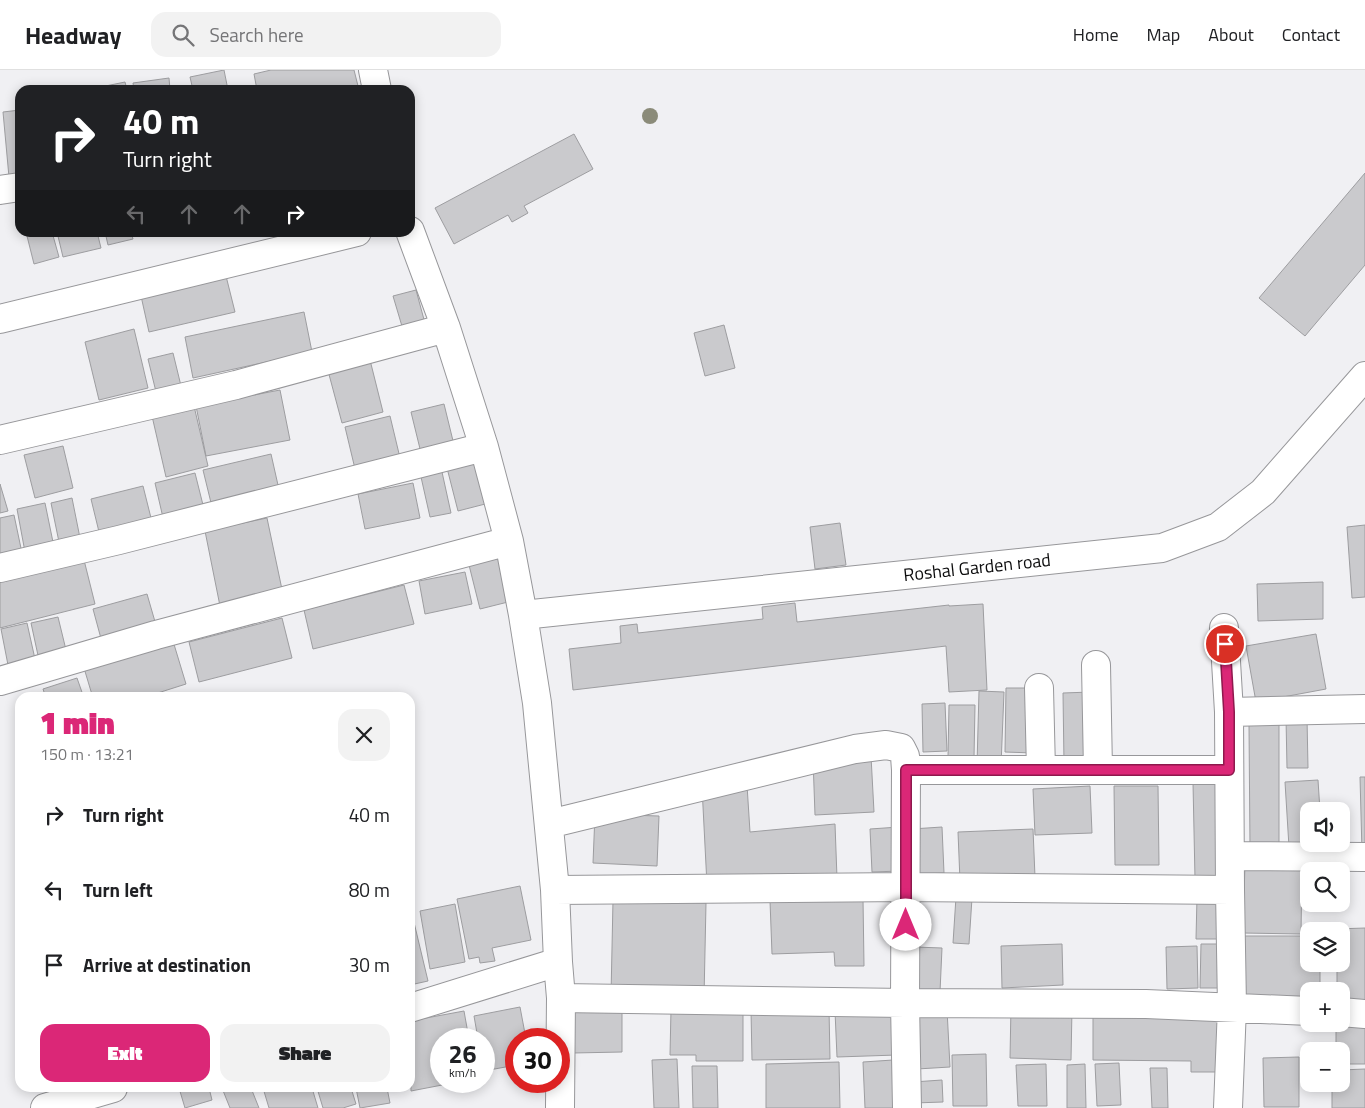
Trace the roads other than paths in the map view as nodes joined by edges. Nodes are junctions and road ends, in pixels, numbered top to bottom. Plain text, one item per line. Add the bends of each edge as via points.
1 (373, 70) edge
2 (376, 85) edge
3 (15, 188) edge
4 (0, 190) edge
5 (336, 237) edge
6 (412, 237) edge
7 (0, 319) edge
8 (446, 328) junction
9 (1365, 376) edge
10 (0, 440) edge
11 (484, 448) junction
12 (509, 541) junction
13 (0, 568) edge
14 (523, 615) junction
15 (1224, 628) dead end
16 (1096, 665) dead end
17 (0, 680) edge
18 (1039, 688) dead end
19 (1365, 709) edge
20 (1229, 712) junction
21 (906, 770) junction
22 (1040, 770) junction
23 (1098, 770) junction
24 (1229, 770) junction
25 (549, 824) junction
26 (1230, 856) junction
27 (1365, 856) edge
28 (906, 886) junction
29 (555, 890) junction
30 (1230, 890) junction
31 (558, 962) junction
32 (561, 998) junction
33 (905, 1003) junction
34 (415, 1006) edge
35 (1232, 1006) junction
36 (1300, 1010) edge
37 (1350, 1013) edge
38 (1365, 1014) edge
39 (99, 1092) edge
40 (45, 1108) edge
41 (560, 1108) edge
42 (907, 1108) edge
43 (1228, 1108) edge

1 - 2 street
3 - 4 street
5 - 7 street
6 - 8 street
8 - 10 street via 236,385
8 - 11 street
9 - 14 street, Roshal Garden road via 1262,492 1218,527 1162,548
11 - 12 street
11 - 13 street
12 - 14 street
12 - 17 street
14 - 25 street via 537,703
15 - 20 street
16 - 23 street
18 - 22 street
19 - 20 street
20 - 24 street
21 - 22 street
21 - 25 street via 901,748 886,745 855,749
21 - 28 street
22 - 23 street
23 - 24 street
24 - 26 street
25 - 29 street
26 - 27 street
26 - 30 street
28 - 29 street
28 - 30 street
28 - 33 street
29 - 31 street
30 - 35 street
31 - 32 street
31 - 34 street
32 - 33 street
32 - 41 street
33 - 35 street
33 - 42 street
35 - 36 street
35 - 43 street
37 - 38 street
39 - 40 street

